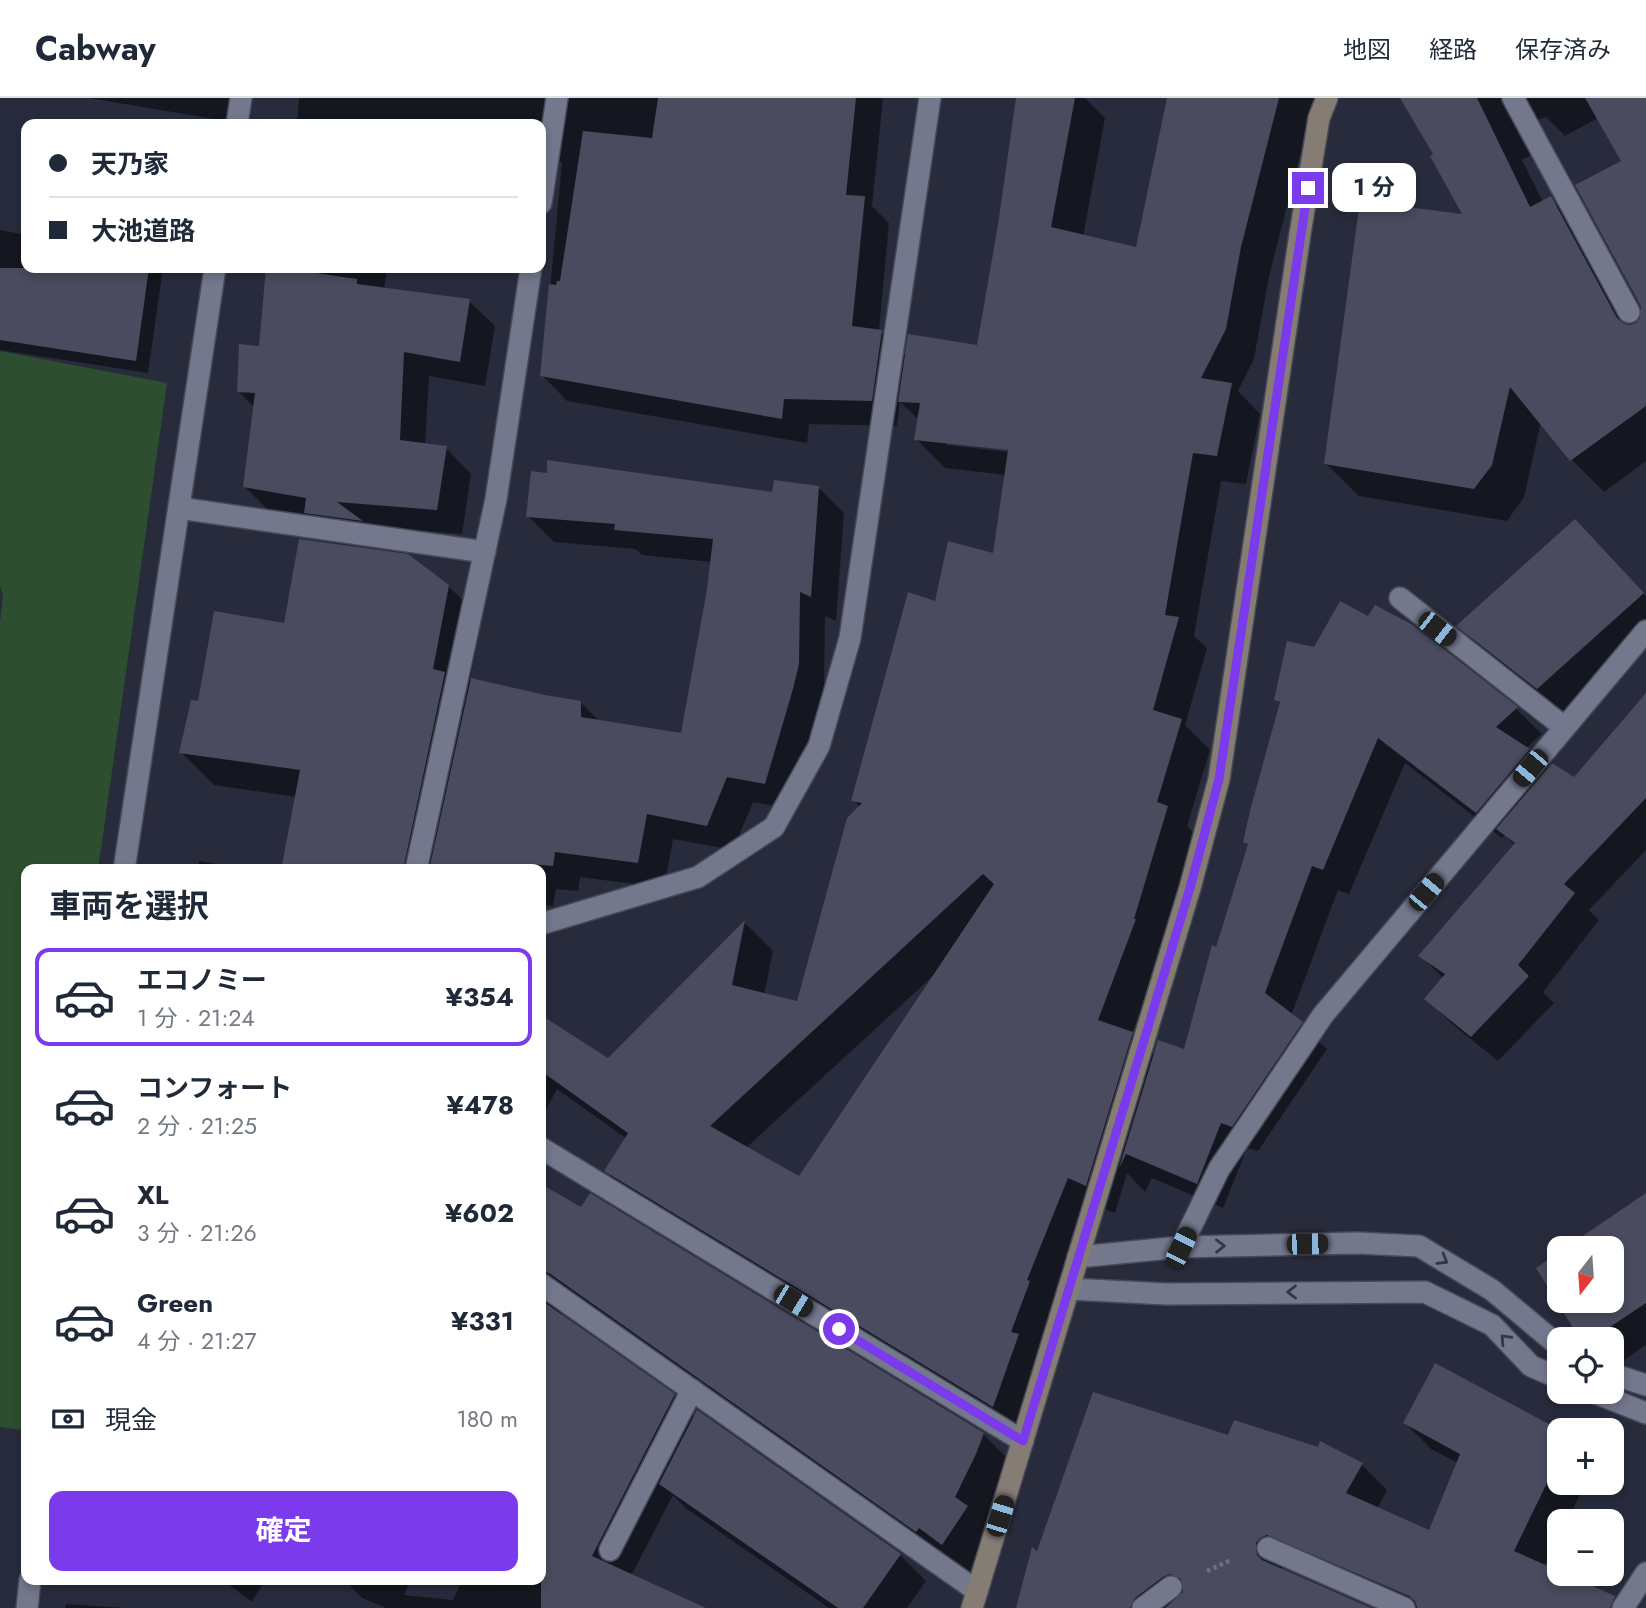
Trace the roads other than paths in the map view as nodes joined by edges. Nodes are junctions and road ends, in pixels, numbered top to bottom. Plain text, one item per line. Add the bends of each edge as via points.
1 (241, 98) edge
2 (556, 98) edge
3 (930, 98) edge
4 (1327, 98) edge
5 (1513, 98) edge
6 (238, 119) edge
7 (546, 168) edge
8 (214, 273) edge
9 (530, 273) edge
10 (1629, 312) dead end
11 (179, 508) junction
12 (485, 552) junction
13 (1400, 598) dead end
14 (1646, 631) edge
15 (1564, 727) junction
16 (125, 864) edge
17 (417, 864) edge
18 (546, 923) edge
19 (546, 1151) edge
20 (1181, 1247) junction
21 (1079, 1258) junction
22 (546, 1288) edge
23 (1069, 1289) junction
24 (1547, 1336) edge
25 (1547, 1373) edge
26 (1624, 1378) edge
27 (1646, 1385) edge
28 (692, 1390) junction
29 (1623, 1404) edge
30 (1646, 1413) edge
31 (1023, 1441) junction
32 (1268, 1548) road end
33 (610, 1550) dead end
34 (1646, 1573) edge
35 (29, 1585) edge
36 (1171, 1587) road end
37 (975, 1600) edge
38 (27, 1608) edge
39 (1143, 1608) edge
40 (1404, 1608) edge
41 (1623, 1608) edge

1 - 6 street
2 - 7 street
3 - 18 street via 850,638 819,746 774,827 698,877
4 - 21 street via 1319,118 1300,234 1219,779
5 - 10 street
8 - 11 street
9 - 12 street
11 - 12 street
11 - 16 street
12 - 17 street
13 - 15 street
14 - 15 street
15 - 20 street via 1323,1015 1219,1169
19 - 31 street
20 - 21 street
20 -> 24 street via 1419,1246 1492,1290
21 - 23 street
22 - 28 street
25 -> 23 street via 1531,1366 1493,1325 1425,1292 1167,1294
23 - 31 street
26 - 27 street
28 - 33 street
28 - 37 street
29 - 30 street
31 - 37 street
32 - 40 street
34 - 41 street
35 - 38 street
36 - 39 street

